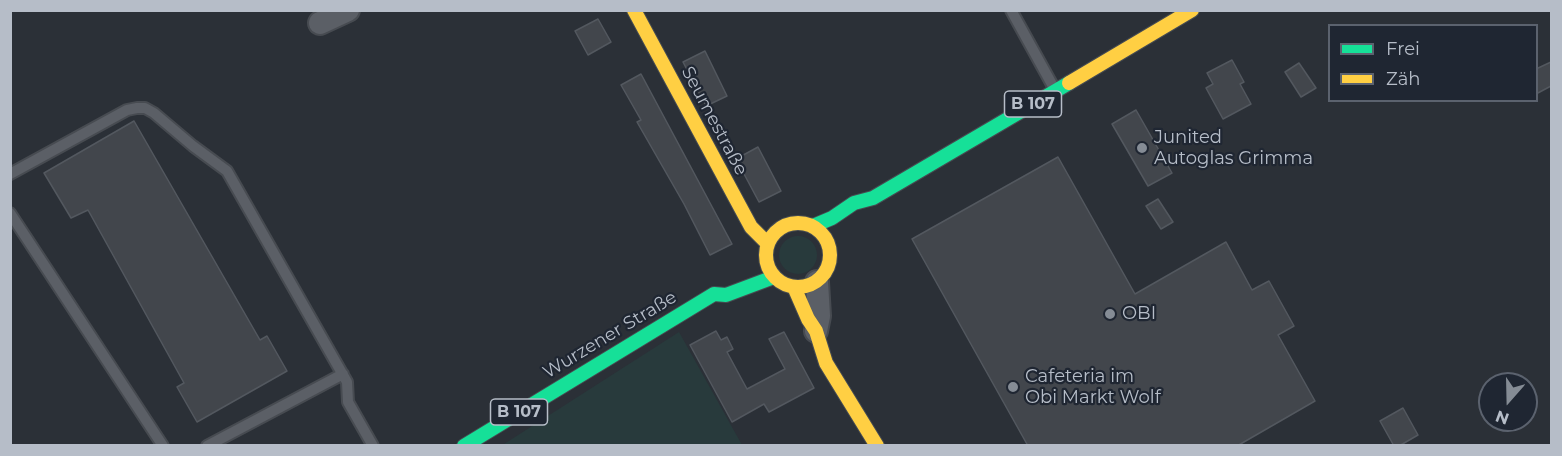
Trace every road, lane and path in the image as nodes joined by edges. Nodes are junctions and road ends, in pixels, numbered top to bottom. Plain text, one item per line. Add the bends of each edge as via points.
1 (348, 10) edge
2 (634, 10) edge
3 (1011, 10) edge
4 (1192, 10) edge
5 (320, 23) dead end
6 (1055, 91) junction
7 (10, 174) edge
8 (873, 198) junction
9 (10, 213) edge
10 (861, 214) dead end
11 (813, 226) junction
12 (764, 252) junction
13 (774, 277) junction
14 (728, 279) dead end
15 (817, 282) junction
16 (794, 287) junction
17 (714, 294) junction
18 (816, 331) junction
19 (343, 374) junction
20 (163, 446) edge
21 (207, 446) edge
22 (373, 446) edge
23 (464, 446) edge
24 (877, 446) edge

1 - 5 street
2 - 12 main road, Seumestraße
3 - 6 lane
4 - 6 main road, B 107
6 - 8 main road, B 107
7 - 19 lane via 127,110 145,108 154,113 227,171
8 - 10 main road, B 107
8 - 11 main road, B 107 via 854,203
9 - 20 lane
11 - 12 main road, B 107 via 786,225 775,232
11 - 15 main road via 834,243 829,267
12 - 13 main road
13 - 16 main road
13 - 17 main road, Wurzener Straße / B 107 via 726,295
14 - 17 main road, Wurzener Straße / B 107 via 718,285
15 - 16 main road
15 - 18 street
16 - 18 main road
17 - 23 main road, Wurzener Straße / B 107
18 - 24 main road via 826,363
19 - 21 lane
19 - 22 lane via 348,402

